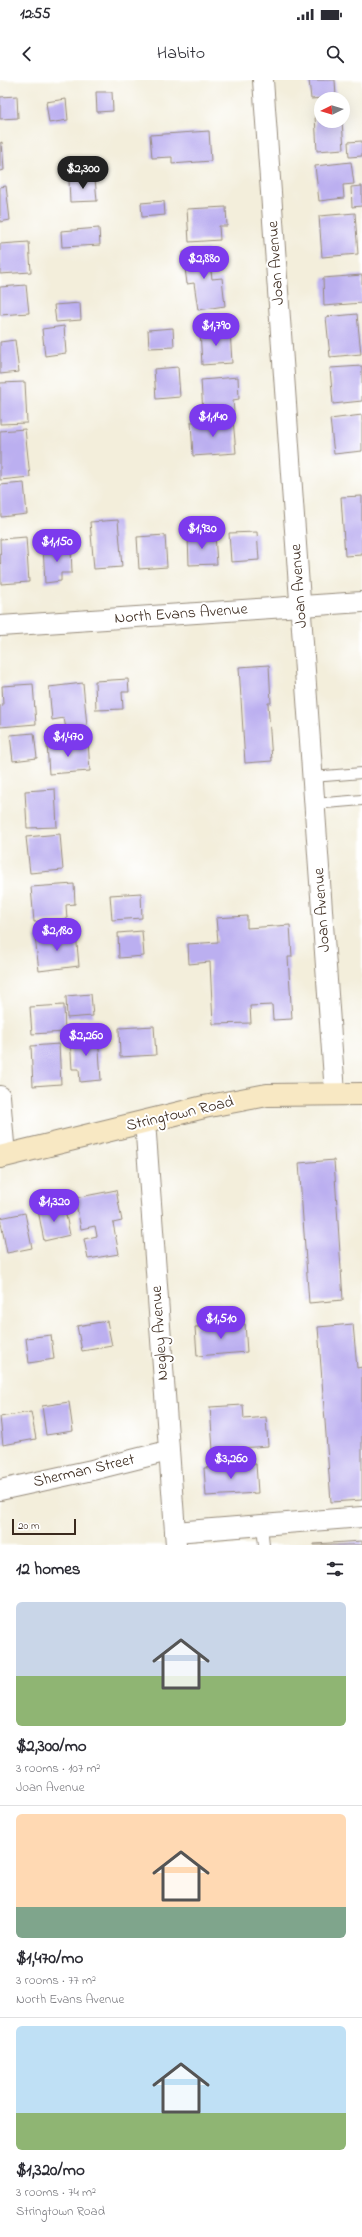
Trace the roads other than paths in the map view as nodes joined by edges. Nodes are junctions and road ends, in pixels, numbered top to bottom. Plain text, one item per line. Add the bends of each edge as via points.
1 (263, 80) edge
2 (362, 602) edge
3 (300, 606) junction
4 (0, 626) edge
5 (362, 773) edge
6 (312, 777) junction
7 (362, 800) edge
8 (314, 804) junction
9 (335, 1093) junction
10 (362, 1094) edge
11 (0, 1096) edge
12 (145, 1121) junction
13 (2, 1156) edge
14 (168, 1451) junction
15 (0, 1490) edge
16 (362, 1517) edge
17 (262, 1525) junction
18 (175, 1538) edge
19 (264, 1545) edge

1 - 3 street, Joan Avenue
2 - 3 street, North Evans Avenue
3 - 4 street, North Evans Avenue
3 - 6 street, Joan Avenue
5 - 6 lane
6 - 8 street, Joan Avenue
7 - 8 lane
8 - 9 street, Joan Avenue
9 - 10 main road, Stringtown Road
9 - 12 main road, Stringtown Road via 267,1095
11 - 13 street
12 - 13 main road, Stringtown Road
12 - 14 street, Negley Avenue
14 - 15 street, Sherman Street
14 - 18 street, Negley Avenue
16 - 17 street
17 - 18 street
17 - 19 lane

